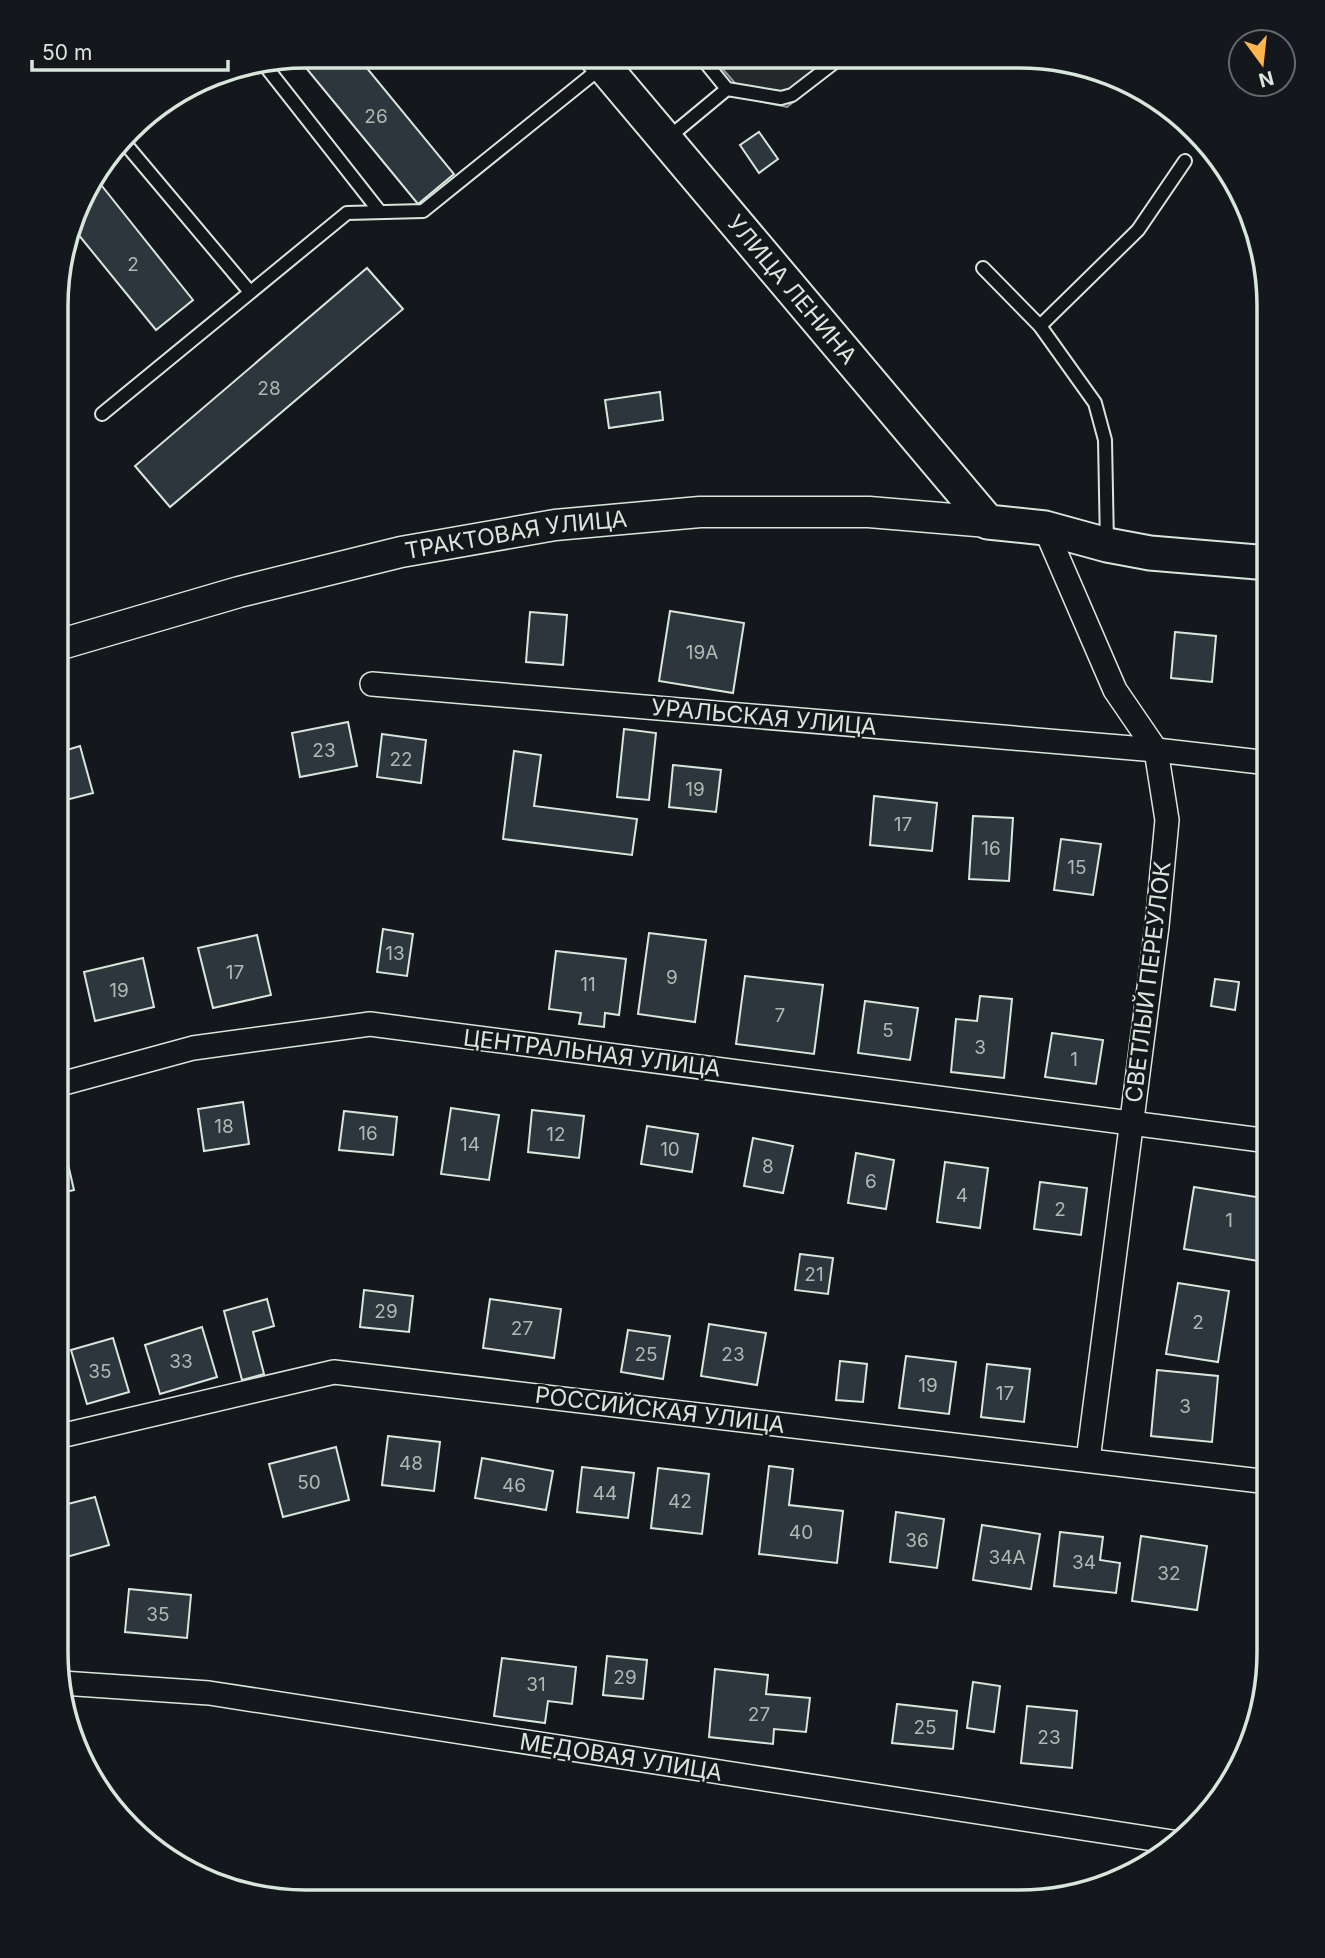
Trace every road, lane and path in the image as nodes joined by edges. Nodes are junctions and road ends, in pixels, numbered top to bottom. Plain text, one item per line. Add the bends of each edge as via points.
1 (591, 68) edge
2 (605, 68) edge
3 (710, 68) edge
4 (827, 68) edge
5 (269, 71) edge
6 (727, 89) junction
7 (666, 140) junction
8 (128, 148) edge
9 (1185, 160) dead end
10 (380, 212) junction
11 (982, 268) dead end
12 (250, 292) junction
13 (1040, 326) junction
14 (102, 414) dead end
15 (988, 522) junction
16 (1045, 528) junction
17 (1107, 545) junction
18 (1257, 562) edge
19 (68, 642) edge
20 (372, 684) dead end
21 (1156, 750) junction
22 (1257, 762) edge
23 (68, 1082) edge
24 (1131, 1124) junction
25 (1256, 1139) edge
26 (68, 1434) edge
27 (1088, 1460) junction
28 (1256, 1480) edge
29 (70, 1684) edge
30 (1163, 1841) edge

1 - 10 lane via 423,211
2 - 7 main road, УЛИЦА ЛЕНИНА
3 - 6 lane
4 - 6 lane via 781,98
5 - 10 lane
6 - 7 lane
7 - 15 main road, УЛИЦА ЛЕНИНА
8 - 12 lane
9 - 13 lane via 1138,230
10 - 12 lane via 347,213
11 - 13 lane
12 - 14 lane
13 - 17 lane via 1095,403 1105,440
15 - 16 main road
15 - 19 street, ТРАКТОВАЯ УЛИЦА via 869,512 700,512 555,525 401,552 239,592
16 - 17 main road
16 - 21 street, СВЕТЛЫЙ ПЕРЕУЛОК via 1115,690
17 - 18 main road
20 - 21 street, УРАЛЬСКАЯ УЛИЦА
21 - 22 street, УРАЛЬСКАЯ УЛИЦА
21 - 24 street, СВЕТЛЫЙ ПЕРЕУЛОК via 1167,820
23 - 24 street, ЦЕНТРАЛЬНАЯ УЛИЦА via 193,1048 370,1024
24 - 25 street, ЦЕНТРАЛЬНАЯ УЛИЦА
24 - 27 street, СВЕТЛЫЙ ПЕРЕУЛОК
26 - 27 street, РОССИЙСКАЯ УЛИЦА via 334,1372
27 - 28 street, РОССИЙСКАЯ УЛИЦА
29 - 30 street, МЕДОВАЯ УЛИЦА via 209,1693

